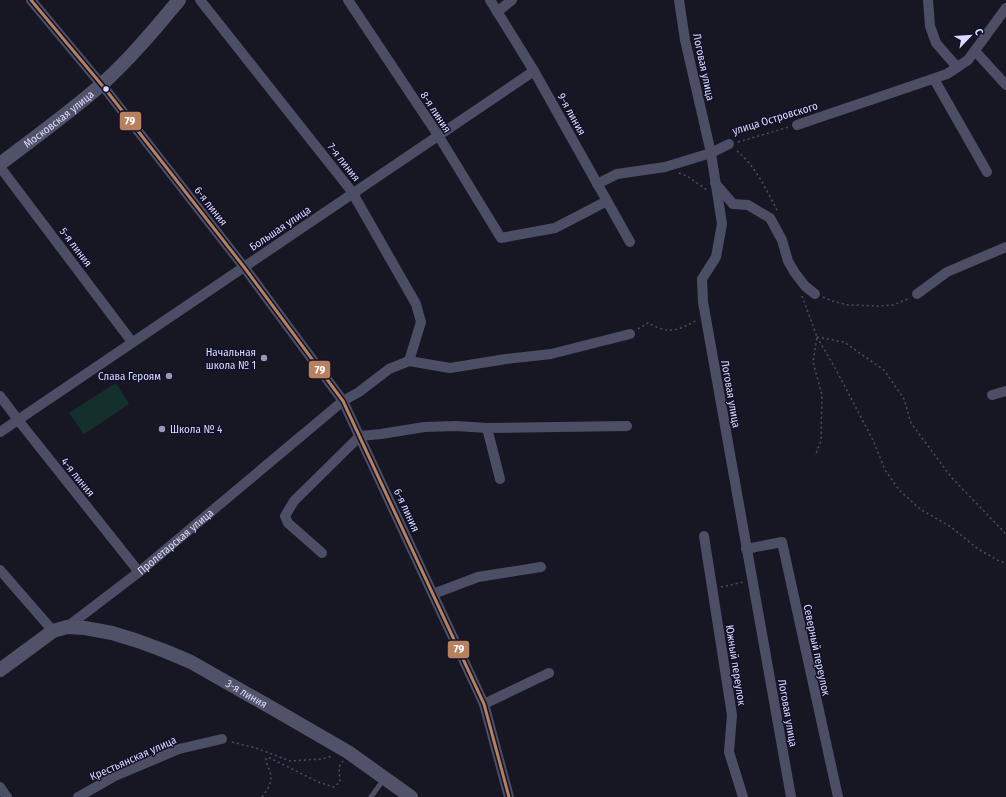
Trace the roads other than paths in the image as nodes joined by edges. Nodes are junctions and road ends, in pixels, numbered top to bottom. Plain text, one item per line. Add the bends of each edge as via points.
1 (31, 0) edge
2 (179, 0) edge
3 (200, 0) edge
4 (348, 0) edge
5 (490, 0) edge
6 (512, 0) edge
7 (679, 0) edge
8 (928, 0) edge
9 (1006, 8) edge
10 (497, 12) junction
11 (975, 51) junction
12 (957, 67) junction
13 (534, 71) junction
14 (934, 79) junction
15 (102, 84) junction
16 (1006, 85) edge
17 (797, 125) road end
18 (438, 136) junction
19 (729, 144) road end
20 (711, 153) junction
21 (0, 164) edge
22 (0, 167) edge
23 (987, 172) dead end
24 (715, 182) junction
25 (597, 184) junction
26 (353, 193) junction
27 (607, 201) junction
28 (630, 242) dead end
29 (1006, 247) edge
30 (244, 267) junction
31 (815, 294) road end
32 (917, 294) road end
33 (630, 334) road end
34 (132, 342) junction
35 (409, 361) junction
36 (1006, 391) edge
37 (992, 395) dead end
38 (0, 396) edge
39 (344, 401) junction
40 (17, 420) junction
41 (627, 426) dead end
42 (487, 428) junction
43 (0, 432) edge
44 (360, 436) junction
45 (500, 479) dead end
46 (704, 536) dead end
47 (746, 548) junction
48 (322, 553) dead end
49 (541, 567) dead end
50 (0, 570) edge
51 (139, 572) junction
52 (433, 594) junction
53 (67, 627) junction
54 (52, 631) junction
55 (0, 670) edge
56 (549, 673) dead end
57 (484, 704) junction
58 (222, 739) road end
59 (385, 778) junction
60 (0, 787) edge
61 (7, 797) edge
62 (78, 797) edge
63 (371, 797) edge
64 (411, 797) edge
65 (509, 797) edge
66 (743, 797) edge
67 (791, 797) edge
68 (838, 797) edge

1 - 15 street, 6-я линия
2 - 15 main road, Московская улица via 140,46
3 - 26 street, 7-я линия
4 - 18 street, 8-я линия
5 - 10 street, 9-я линия
6 - 10 street
7 - 20 street, Логовая улица via 685,40
8 - 12 street via 930,26 936,43
9 - 11 street, улица Островского
10 - 13 street, 9-я линия
11 - 12 street, улица Островского via 968,60
11 - 16 street
12 - 14 street, улица Островского
13 - 18 street, Большая улица
13 - 25 street, 9-я линия
14 - 17 street, улица Островского
14 - 23 street
15 - 21 main road, Московская улица
15 - 30 street, 6-я линия
18 - 26 street, Большая улица
18 - 27 street, 8-я линия via 501,238 555,228
19 - 20 street, улица Островского
20 - 24 street, Логовая улица
20 - 25 street, улица Островского via 665,167 617,174
22 - 34 street, 5-я линия
24 - 31 street via 733,204 748,205 770,218 795,273
24 - 47 street, Логовая улица via 722,224 716,257 702,279 703,302
25 - 27 street, 9-я линия
26 - 30 street, Большая улица
26 - 35 street, 7-я линия via 416,304 421,322
27 - 28 street, 9-я линия
29 - 32 street via 947,272
30 - 34 street, Большая улица
30 - 39 street, 6-я линия
33 - 35 street via 551,354 450,368
34 - 40 street, Большая улица
35 - 39 street via 389,369
36 - 37 street
38 - 40 street, 4-я линия
39 - 44 street, 6-я линия
39 - 51 street, Пролетарская улица
40 - 43 street, Большая улица
40 - 51 street, 4-я линия
41 - 42 street
42 - 44 street via 424,427
42 - 45 street
44 - 48 street via 294,501 286,516 288,523
44 - 52 street, 6-я линия
46 - 66 street, Южный переулок via 732,715 729,752
47 - 67 street, Логовая улица
47 - 68 street, Северный переулок via 782,542
49 - 52 street via 478,577
50 - 54 street
51 - 53 street, Пролетарская улица
52 - 57 street, 6-я линия
53 - 54 main road, Пролетарская улица
53 - 59 main road, 3-я линия via 85,628 138,640 191,662 348,752
54 - 55 main road, Пролетарская улица
56 - 57 street
57 - 65 street, 6-я линия
58 - 62 street, Крестьянская улица via 179,749 115,776
59 - 63 lane
59 - 64 main road, 3-я линия
60 - 61 street

